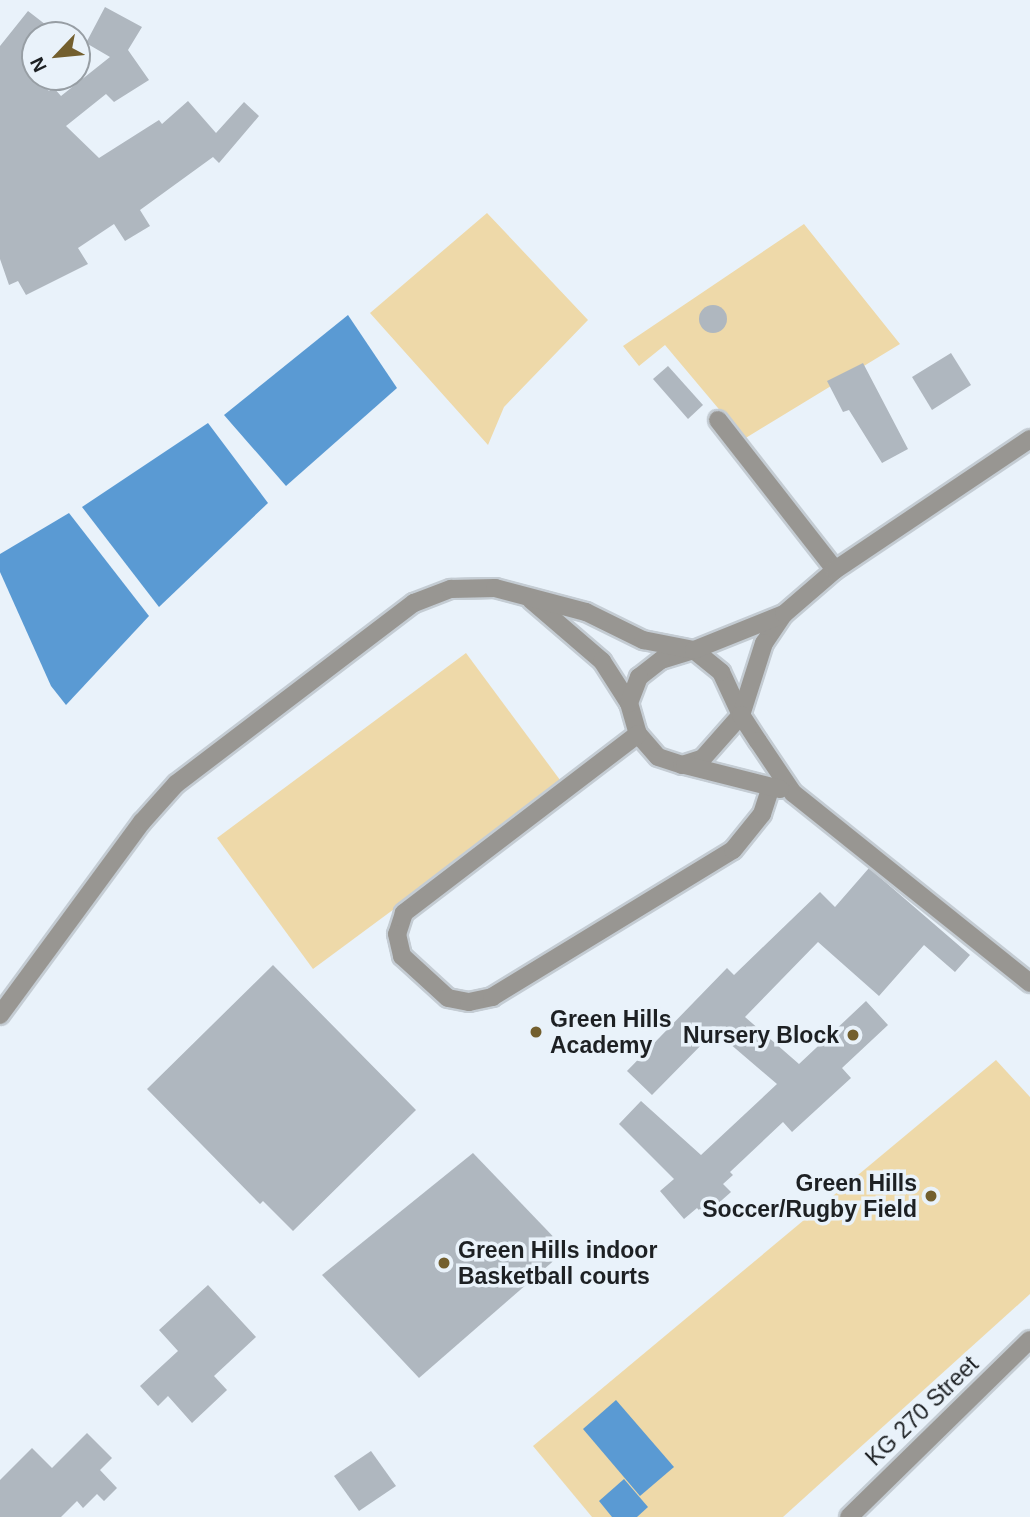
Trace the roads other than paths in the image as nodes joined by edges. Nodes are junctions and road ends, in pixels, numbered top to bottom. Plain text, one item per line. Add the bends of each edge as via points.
1 (718, 420) dead end
2 (1030, 439) edge
3 (835, 570) junction
4 (528, 598) junction
5 (784, 614) junction
6 (694, 650) junction
7 (629, 703) junction
8 (741, 715) junction
9 (638, 734) junction
10 (682, 765) junction
11 (771, 787) junction
12 (793, 793) junction
13 (1030, 983) edge
14 (0, 1015) edge
15 (1030, 1340) edge
16 (849, 1517) edge

1 - 3 street
2 - 3 street
3 - 5 street
4 - 6 street via 586,612 643,640
4 - 7 street via 602,661
4 - 14 street via 495,588 472,588 451,589 414,603 176,784 142,822
5 - 6 street
5 - 8 street via 764,642
6 - 7 street via 661,660 639,677
6 - 8 street via 721,672
7 - 9 street
8 - 10 street via 716,747
8 - 12 street
9 - 10 street via 658,757
9 - 11 street via 404,913 397,934 402,957 448,998 469,1002 492,997 733,849 762,814
10 - 11 street
11 - 12 street
12 - 13 street
15 - 16 street, KG 270 Street

